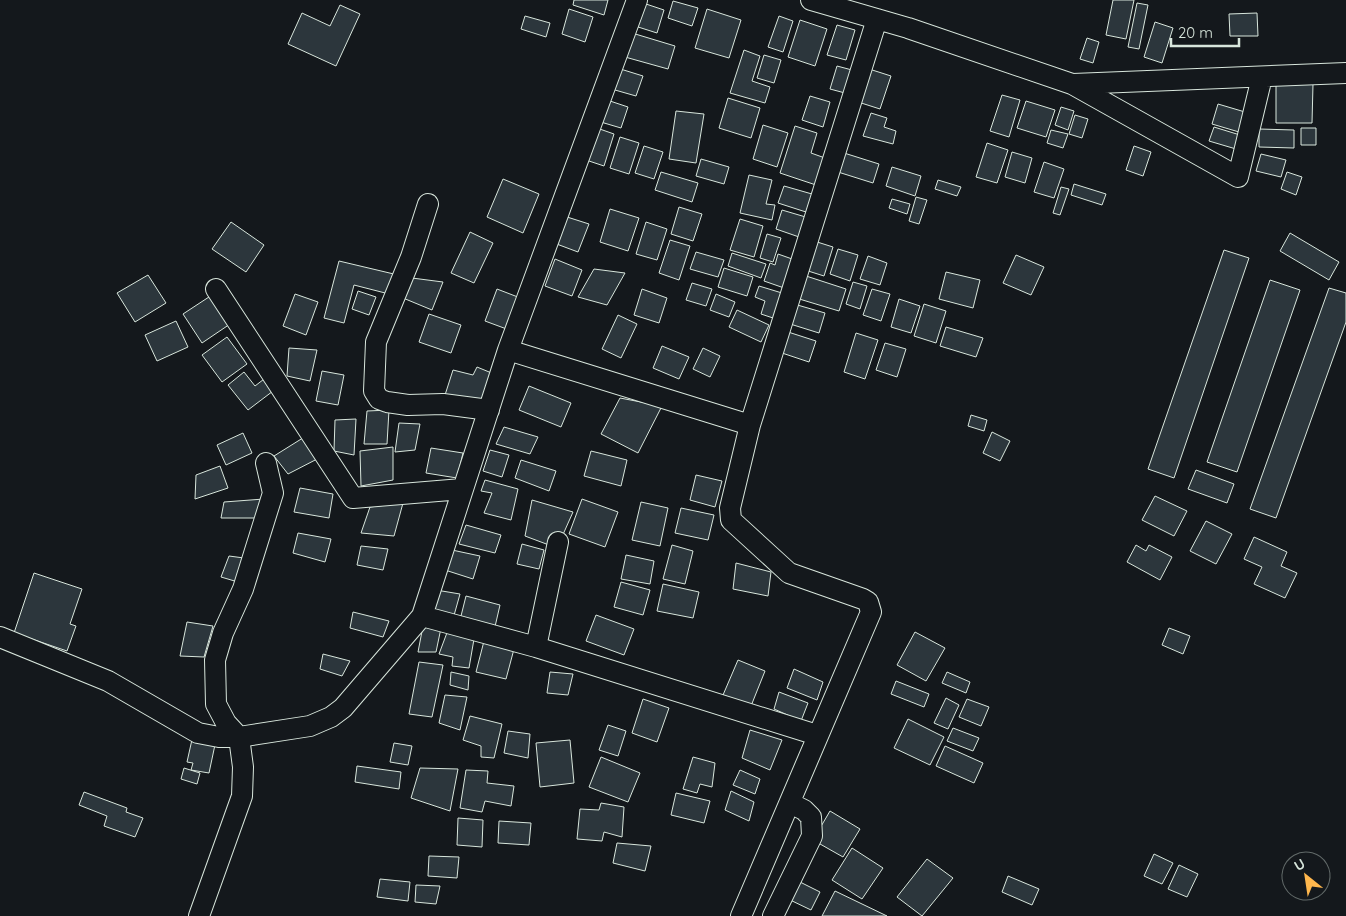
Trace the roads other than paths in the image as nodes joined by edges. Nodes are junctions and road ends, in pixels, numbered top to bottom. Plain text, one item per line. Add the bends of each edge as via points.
1 (637, 0) edge
2 (811, 0) edge
3 (877, 19) junction
4 (1346, 73) edge
5 (1262, 77) junction
6 (1072, 84) junction
7 (428, 204) dead end
8 (216, 289) dead end
9 (508, 350) junction
10 (489, 410) junction
11 (750, 425) junction
12 (266, 463) dead end
13 (462, 489) junction
14 (558, 542) dead end
15 (422, 616) junction
16 (0, 638) edge
17 (536, 647) junction
18 (817, 735) junction
19 (239, 737) junction
20 (790, 803) junction
21 (199, 916) edge
22 (741, 916) edge
23 (773, 916) edge

1 - 9 street
2 - 3 street
3 - 6 street
3 - 11 street
4 - 5 street
5 - 6 street
5 - 6 street via 1238,177
7 - 10 street via 411,257 376,342 374,391 379,399 387,402
8 - 13 street via 353,498
9 - 10 street
9 - 11 street
10 - 13 street
11 - 18 street via 730,508 734,524 789,573 863,599 870,607 870,617
12 - 19 street via 272,493 243,589 222,633 215,660 216,704 226,723
13 - 15 street
14 - 17 street
15 - 17 street
15 - 19 street via 343,708 331,717 310,726
16 - 19 street via 108,681 198,733
17 - 18 street
18 - 20 street
19 - 21 street via 242,796
20 - 22 street
20 - 23 street via 811,817 812,836

